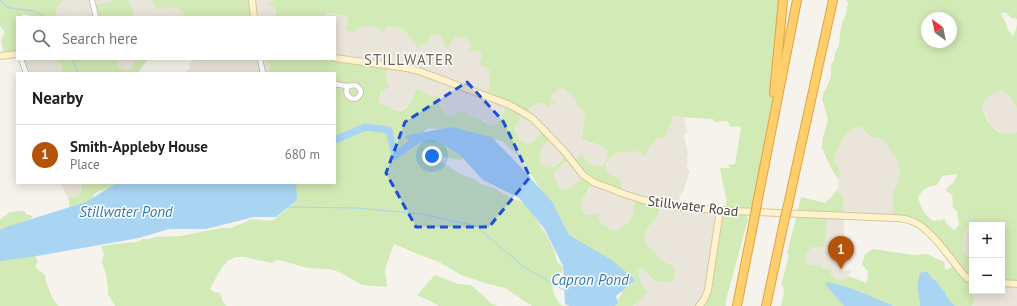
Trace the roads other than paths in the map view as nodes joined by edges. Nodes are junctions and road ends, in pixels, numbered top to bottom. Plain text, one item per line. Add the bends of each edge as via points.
1 (92, 0) edge
2 (252, 0) edge
3 (783, 0) edge
4 (797, 0) edge
5 (835, 0) edge
6 (96, 16) edge
7 (254, 16) edge
8 (16, 54) edge
9 (0, 56) edge
10 (336, 58) edge
11 (21, 60) edge
12 (260, 60) edge
13 (26, 72) edge
14 (263, 72) edge
15 (336, 84) edge
16 (348, 86) dead end
17 (768, 148) junction
18 (720, 210) junction
19 (969, 279) edge
20 (1005, 284) edge
21 (1017, 284) edge
22 (699, 306) edge
23 (737, 306) edge
24 (766, 306) edge

1 - 6 street
2 - 7 street
3 - 17 highway
4 - 17 highway
5 - 24 highway, bridge
8 - 9 street
10 - 18 street, Stillwater Road via 419,71 515,108 532,118 583,175 600,185 656,203
11 - 13 street
12 - 14 street
15 - 16 street
17 - 23 highway, bridge
18 - 19 street, Stillwater Road via 903,219 917,224 932,236
18 - 22 street via 708,290
20 - 21 street

